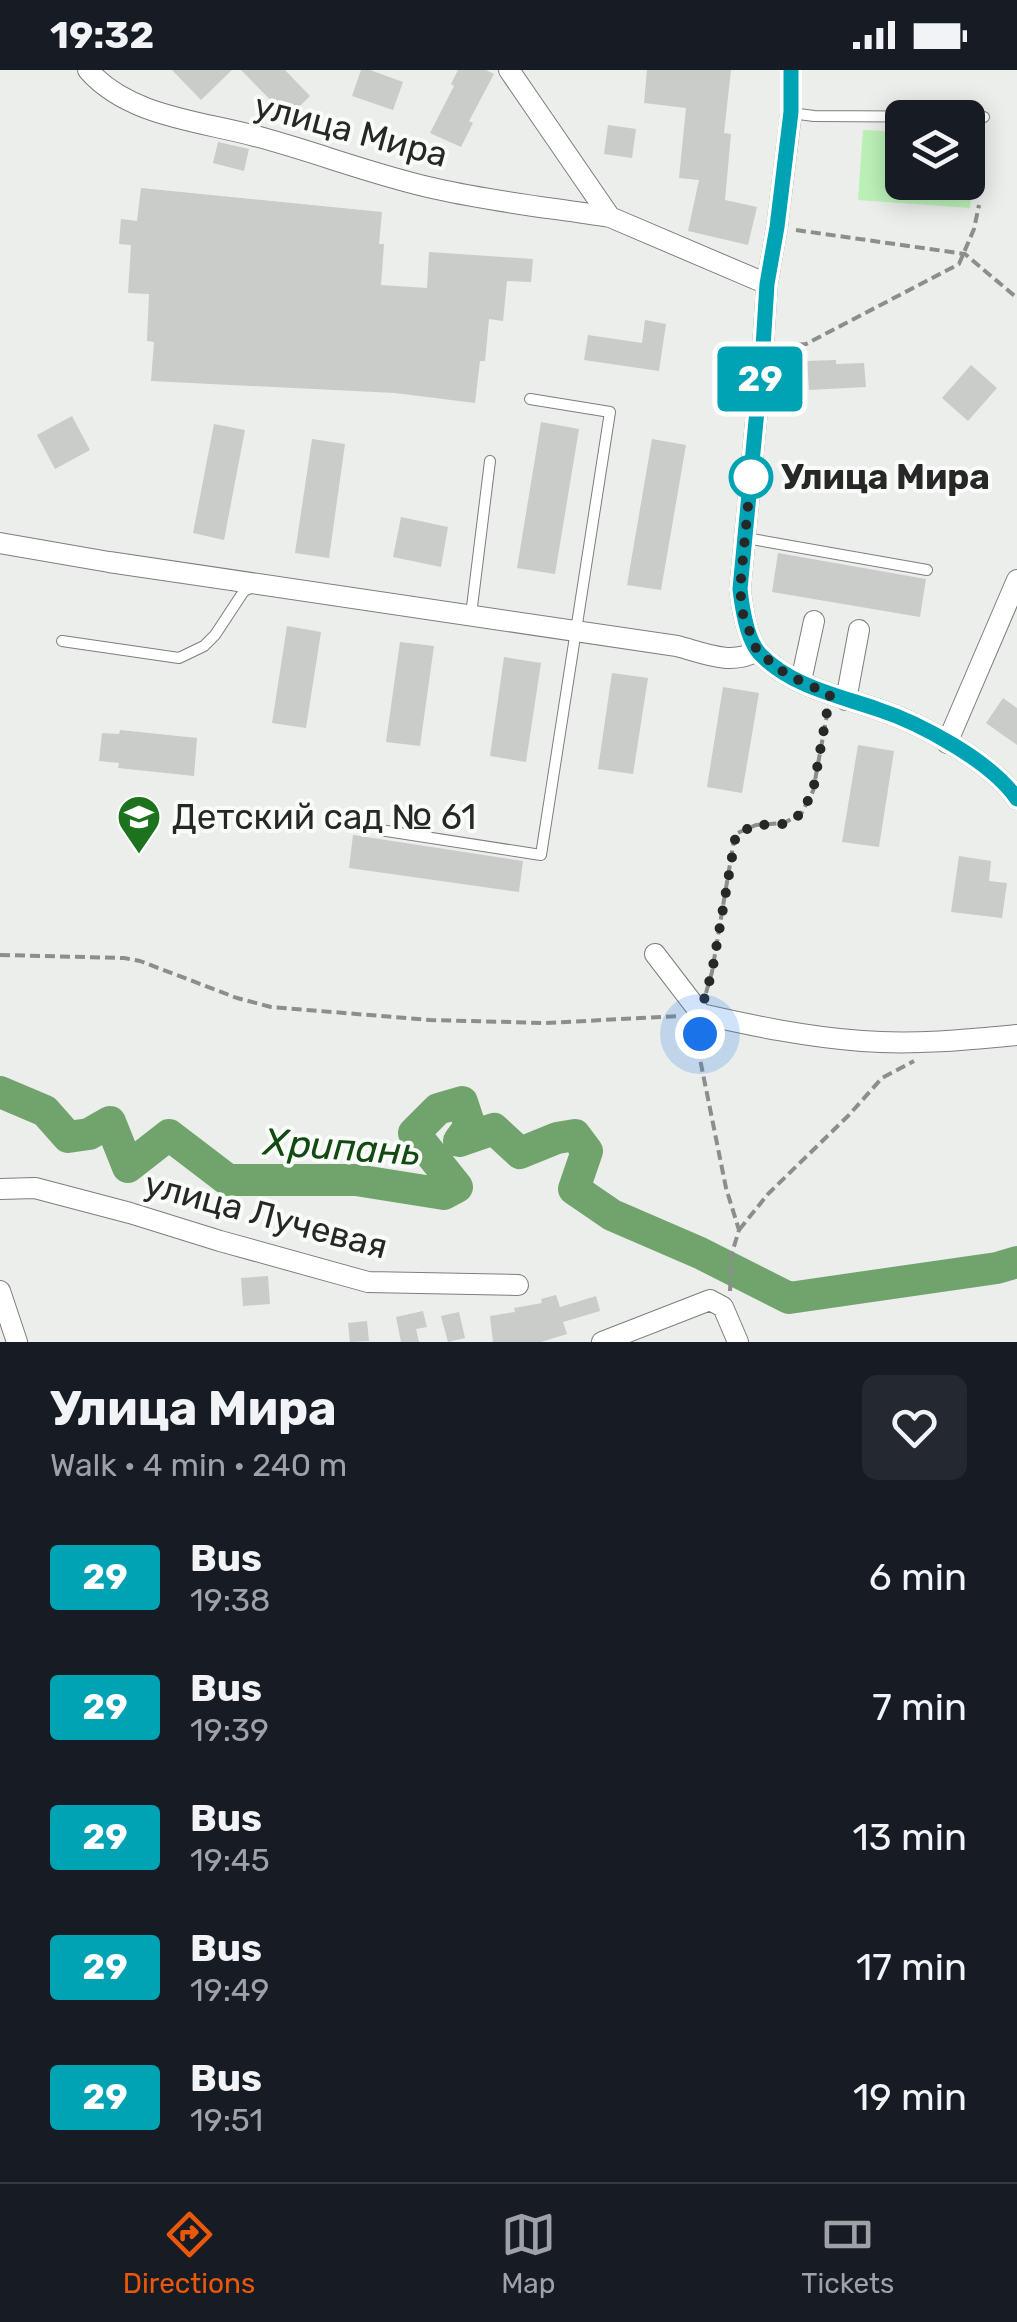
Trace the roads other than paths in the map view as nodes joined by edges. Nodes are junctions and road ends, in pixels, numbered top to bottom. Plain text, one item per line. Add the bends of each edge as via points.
1 (88, 70) edge
2 (509, 70) edge
3 (791, 70) edge
4 (791, 112) junction
5 (885, 116) edge
6 (610, 217) junction
7 (767, 284) junction
8 (530, 399) dead end
9 (490, 462) dead end
10 (746, 538) junction
11 (0, 543) edge
12 (928, 570) dead end
13 (261, 583) junction
14 (1014, 592) edge
15 (471, 615) junction
16 (814, 621) dead end
17 (859, 630) dead end
18 (577, 631) junction
19 (62, 641) dead end
20 (757, 651) junction
21 (801, 681) junction
22 (838, 697) junction
23 (948, 743) junction
24 (1017, 799) edge
25 (380, 830) dead end
26 (655, 954) dead end
27 (1017, 1036) edge
28 (0, 1189) edge
29 (518, 1285) dead end
30 (0, 1291) edge
31 (17, 1342) edge
32 (602, 1342) edge
33 (738, 1342) edge

1 - 6 street, улица Мира via 134,103 172,117 436,189
2 - 6 street
3 - 4 street
4 - 5 lane
4 - 7 street
6 - 7 street, улица Мира
7 - 10 street
8 - 18 lane via 610,412
9 - 15 lane
10 - 12 lane
10 - 20 street via 740,589
11 - 13 street
13 - 15 street
13 - 19 lane via 244,591 211,640 179,658
14 - 23 street
15 - 18 street
16 - 21 street
17 - 22 street
18 - 20 street via 718,657
18 - 25 lane via 540,855
20 - 21 street
21 - 22 street
22 - 23 street via 921,726
23 - 24 street via 992,772
26 - 27 street via 700,1014 863,1041
28 - 29 street, улица Лучевая via 35,1188 368,1282
30 - 31 street
32 - 33 street via 710,1300 723,1307

